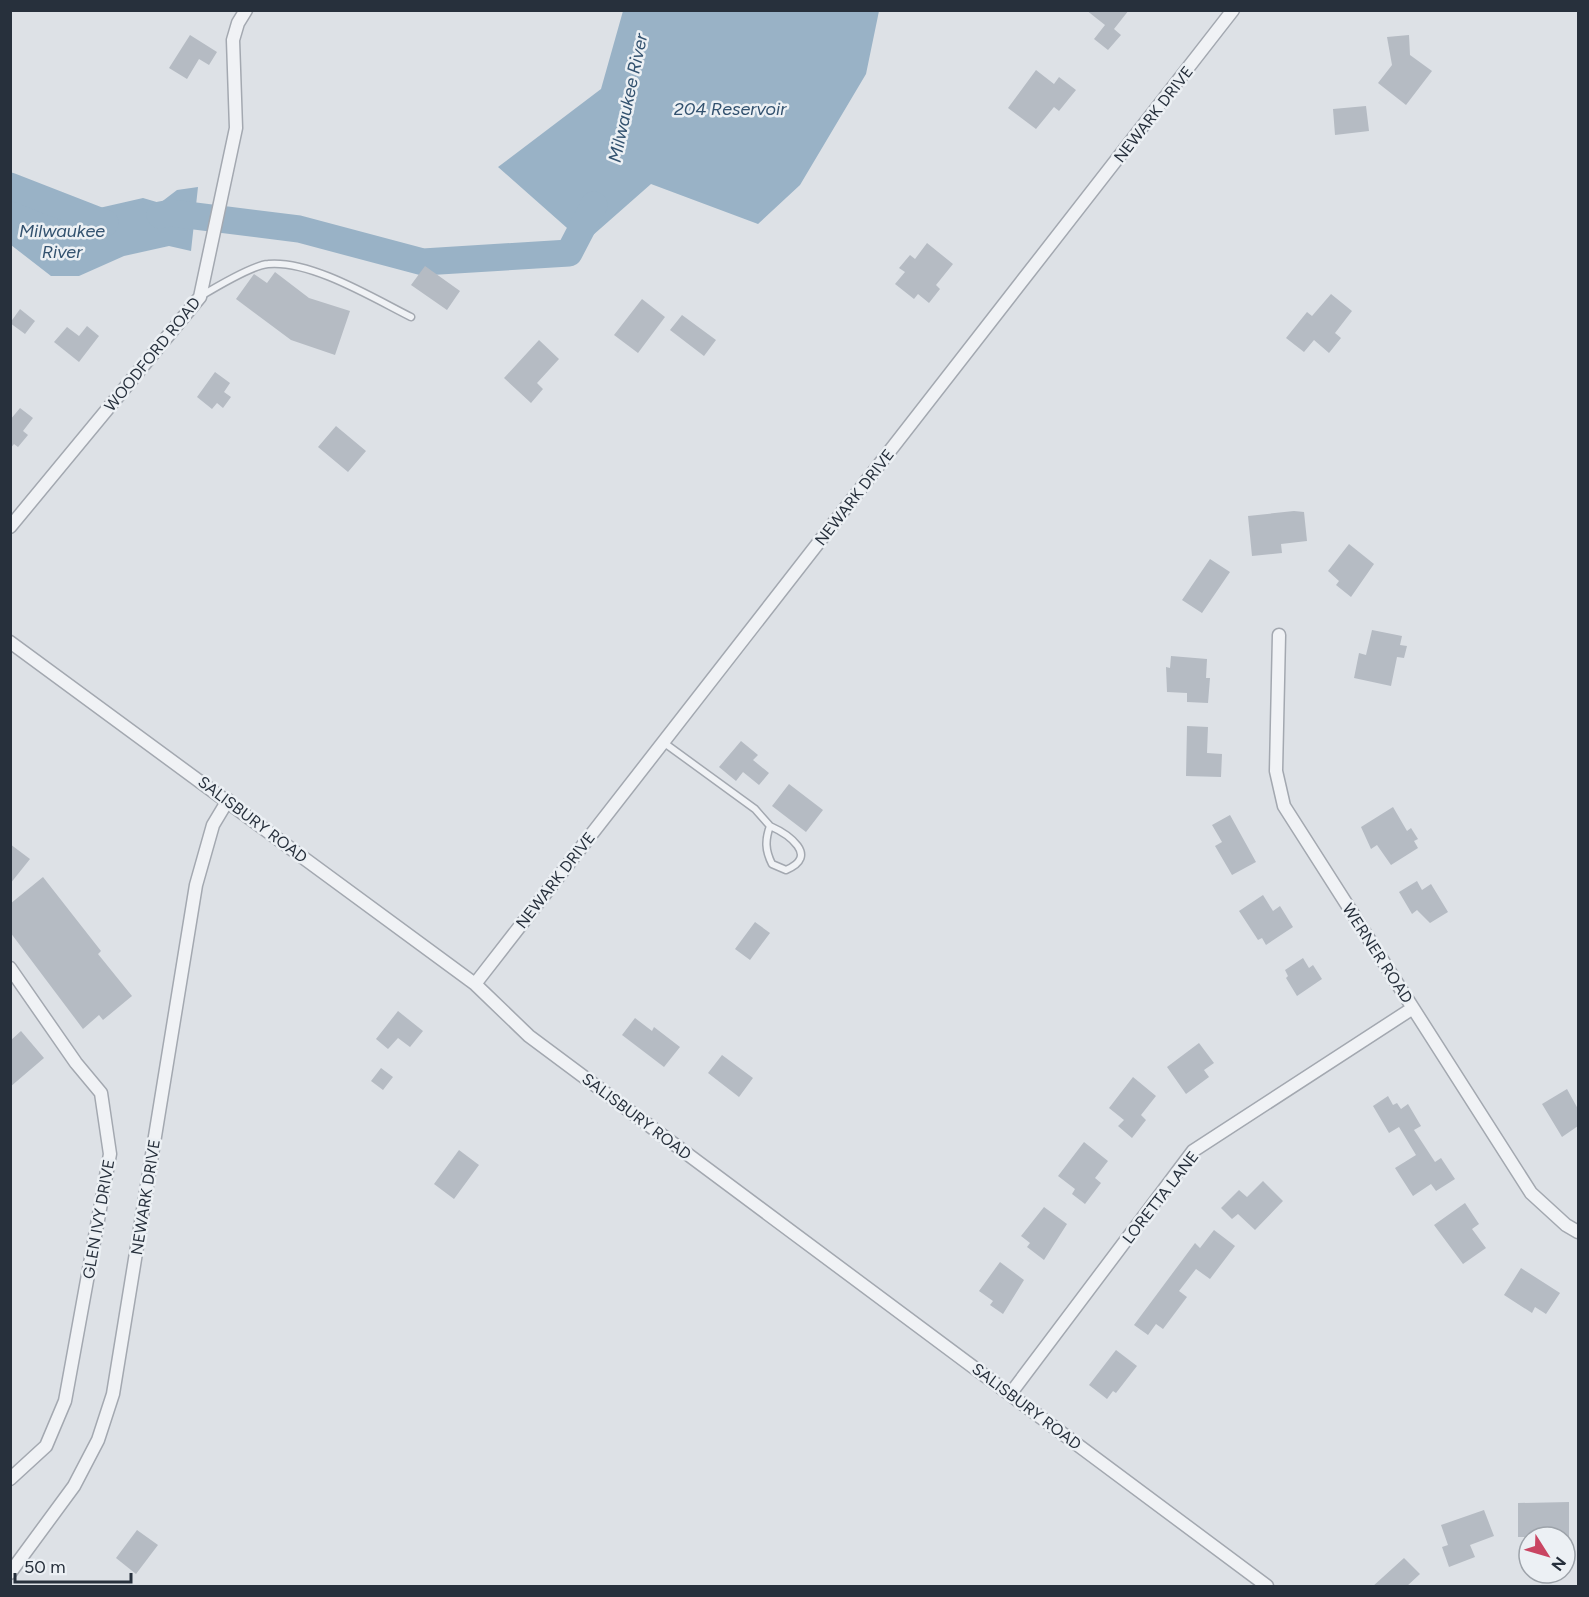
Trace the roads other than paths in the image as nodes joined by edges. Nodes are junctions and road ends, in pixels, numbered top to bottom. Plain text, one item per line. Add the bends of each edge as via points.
1 (246, 10) edge
2 (1233, 10) edge
3 (201, 296) junction
4 (411, 317) dead end
5 (10, 527) edge
6 (1279, 635) dead end
7 (10, 642) edge
8 (663, 742) junction
9 (228, 800) junction
10 (770, 826) junction
11 (10, 968) edge
12 (475, 984) junction
13 (1413, 1008) junction
14 (1578, 1232) edge
15 (1011, 1393) junction
16 (10, 1479) edge
17 (10, 1573) edge
18 (1267, 1587) edge

1 - 3 street, WOODFORD ROAD via 233,40 236,128
2 - 8 street, NEWARK DRIVE
3 - 4 lane via 268,264 319,272
3 - 5 street, WOODFORD ROAD
6 - 13 street, WERNER ROAD via 1276,771 1284,806
7 - 9 street, SALISBURY ROAD
8 - 10 lane via 755,809
8 - 12 street, NEWARK DRIVE
9 - 12 street, SALISBURY ROAD
9 - 17 street, NEWARK DRIVE via 213,825 196,885 113,1395 98,1440 74,1486
10 - 10 lane via 765,840 772,864 777,869 793,867 800,858 794,839
11 - 16 street, GLEN IVY DRIVE via 76,1064 101,1093 110,1154 65,1401 46,1446
12 - 15 street, SALISBURY ROAD via 529,1036
13 - 14 street, WERNER ROAD via 1531,1193
13 - 15 street, LORETTA LANE via 1193,1150
15 - 18 street, SALISBURY ROAD

